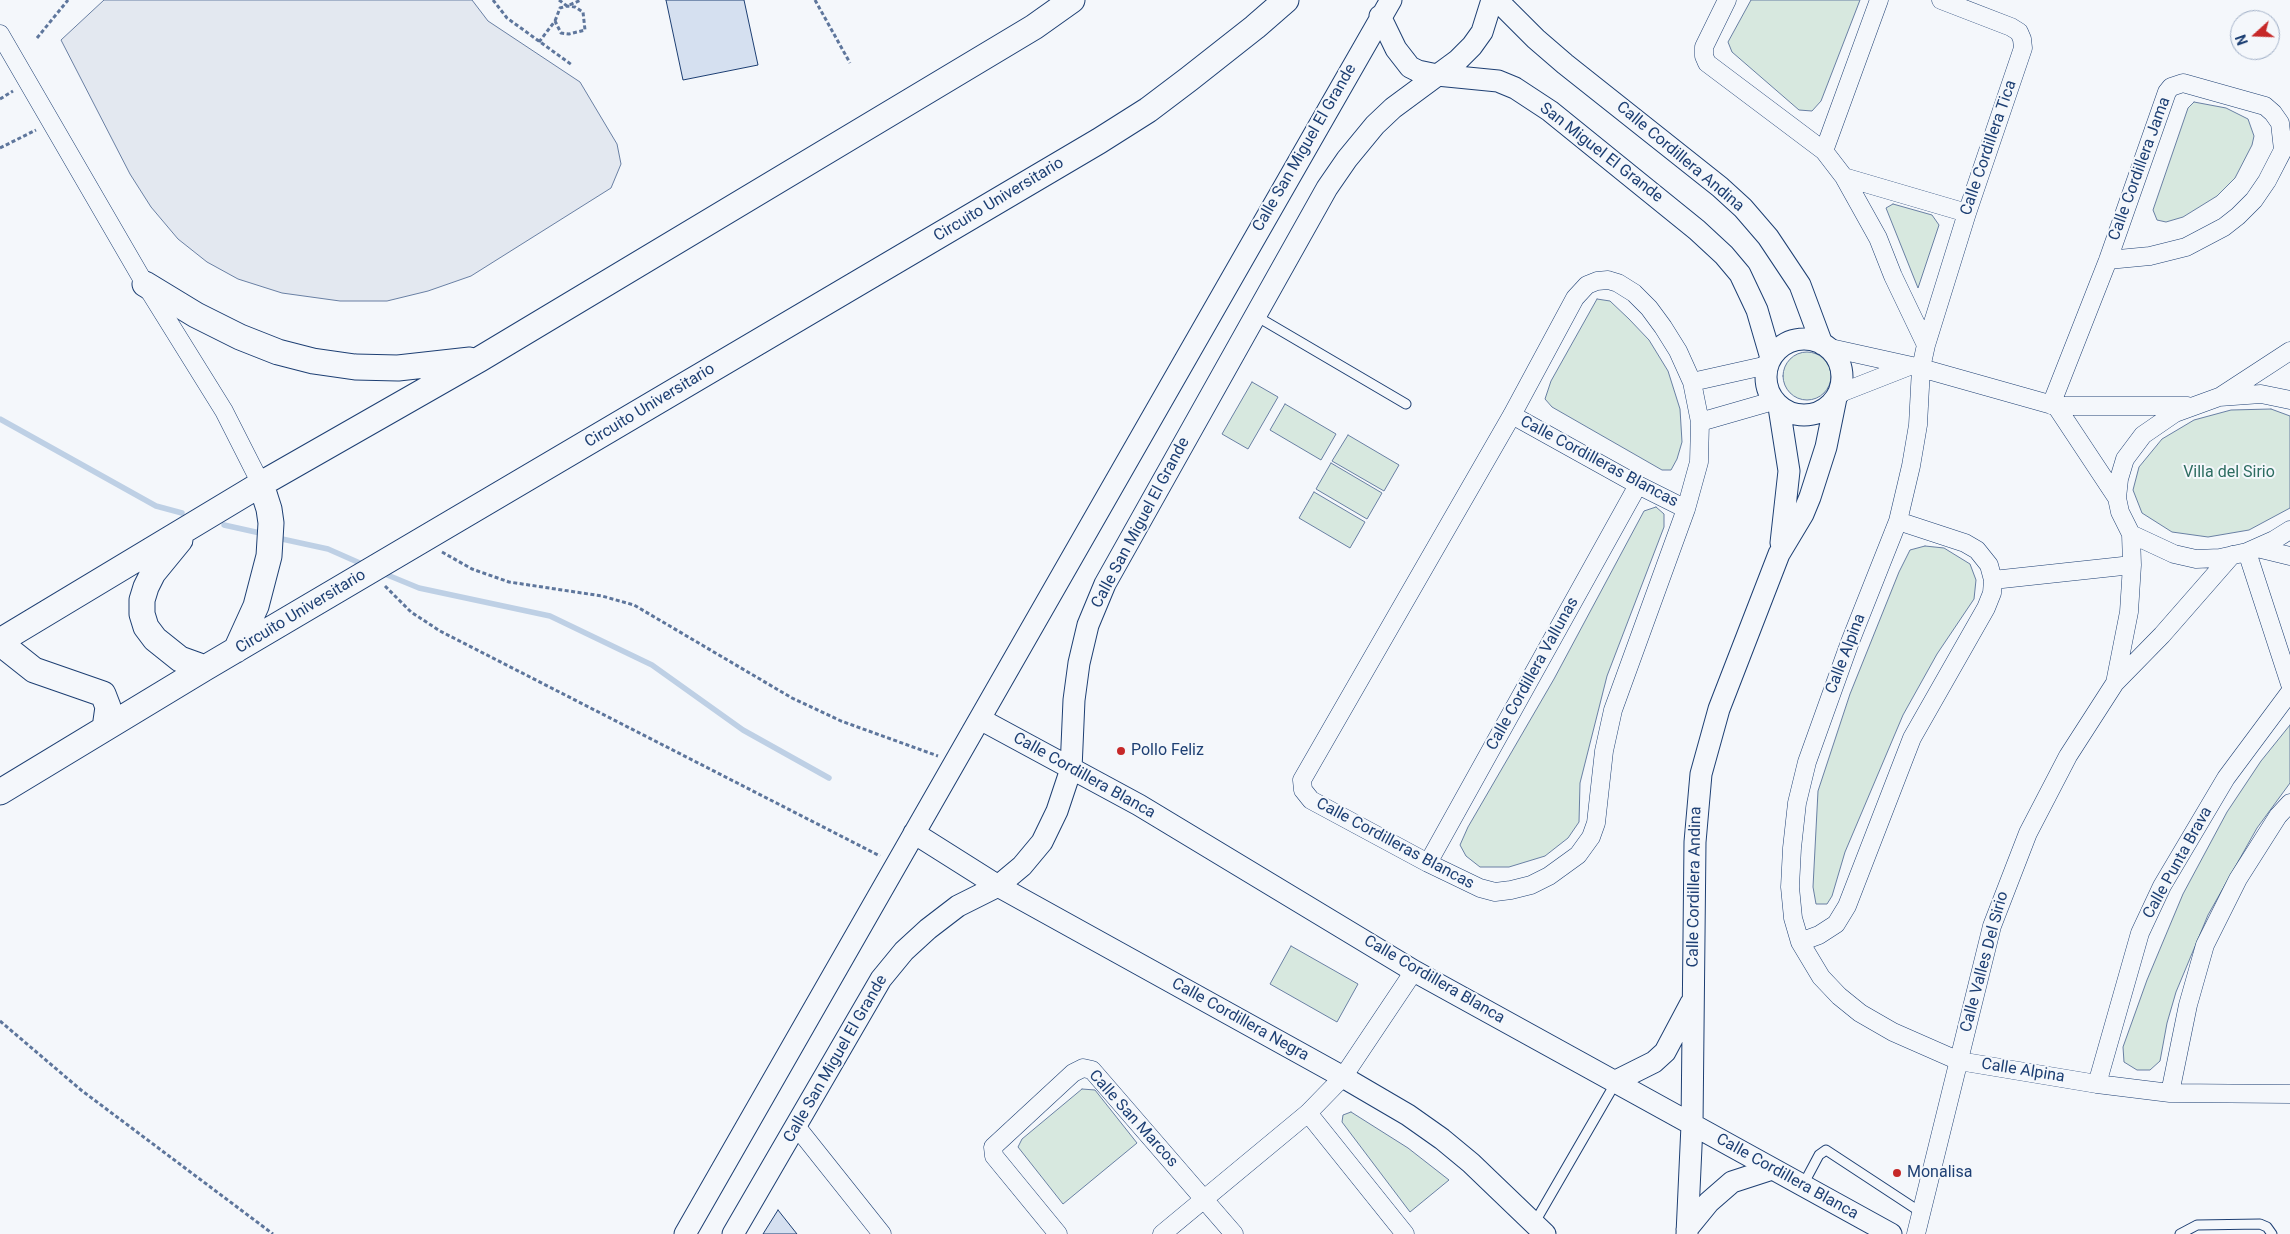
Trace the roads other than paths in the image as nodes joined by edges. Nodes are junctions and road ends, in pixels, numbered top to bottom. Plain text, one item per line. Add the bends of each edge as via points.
1 (1072, 0) edge
2 (1286, 0) edge
3 (1492, 0) edge
4 (1497, 0) edge
5 (1727, 0) edge
6 (1879, 0) edge
7 (1941, 0) edge
8 (1385, 8) edge
9 (0, 34) edge
10 (1436, 75) junction
11 (1824, 151) junction
12 (1844, 177) junction
13 (1967, 213) junction
14 (2108, 260) junction
15 (145, 284) junction
16 (1256, 316) junction
17 (1824, 345) junction
18 (1926, 345) junction
19 (2290, 352) edge
20 (480, 359) junction
21 (1769, 361) junction
22 (1914, 367) junction
23 (1692, 382) junction
24 (1837, 396) junction
25 (2219, 397) junction
26 (2290, 400) edge
27 (1406, 404) dead end
28 (1776, 404) junction
29 (2053, 405) junction
30 (2192, 406) junction
31 (1512, 414) junction
32 (1700, 422) junction
33 (261, 484) junction
34 (1638, 485) junction
35 (2117, 498) junction
36 (1686, 509) junction
37 (1898, 521) junction
38 (193, 525) junction
39 (2290, 530) edge
40 (2131, 534) junction
41 (2245, 552) junction
42 (1779, 554) junction
43 (2290, 556) edge
44 (2132, 565) junction
45 (1993, 580) junction
46 (0, 642) edge
47 (236, 650) junction
48 (205, 668) junction
49 (2115, 683) junction
50 (2290, 684) edge
51 (2290, 692) edge
52 (980, 719) junction
53 (105, 728) junction
54 (1071, 770) junction
55 (0, 792) edge
56 (2290, 803) edge
57 (914, 833) junction
58 (1428, 863) junction
59 (998, 886) junction
60 (1800, 942) junction
61 (1414, 970) junction
62 (1693, 999) junction
63 (1959, 1061) junction
64 (1343, 1077) junction
65 (1616, 1081) junction
66 (2097, 1084) junction
67 (2170, 1093) junction
68 (2290, 1094) edge
69 (1308, 1113) junction
70 (1692, 1125) junction
71 (796, 1126) junction
72 (1772, 1169) junction
73 (1803, 1186) junction
74 (1204, 1198) junction
75 (1922, 1212) junction
76 (1540, 1228) edge
77 (1687, 1231) edge
78 (685, 1234) edge
79 (733, 1234) edge
80 (882, 1234) edge
81 (1058, 1234) edge
82 (1162, 1234) edge
83 (1234, 1234) edge
84 (1405, 1234) edge
85 (1891, 1234) edge
86 (1916, 1234) edge
87 (2180, 1234) edge
88 (2272, 1234) edge

1 - 20 main road via 1034,27
2 - 47 main road, Circuito Universitario via 1148,110 1099,141
3 - 10 street, Calle San Miguel El Grande via 1482,32 1472,46
4 - 17 street, Calle Cordillera Andina via 1558,58 1743,208 1768,237 1800,285
5 - 11 street via 1704,47 1708,63
6 - 11 street
7 - 13 street, Calle Cordillera Tica via 2011,27 2019,32 2022,39 2023,48
8 - 10 street, San Miguel El Grande via 1396,49 1410,67
8 - 52 street, Calle San Miguel El Grande
9 - 15 street
10 - 16 street, Calle San Miguel El Grande via 1375,125 1347,159 1307,222
10 - 21 street, San Miguel El Grande via 1498,80 1515,88 1550,111 1697,230 1724,255 1743,280 1757,310
11 - 12 street
12 - 13 street
12 - 18 street via 1878,238
13 - 18 street, Calle Cordillera Tica
14 - 14 street, Calle Cordillera Jama via 2171,87 2183,83 2265,106 2273,113 2280,123 2283,150 2267,181 2238,216 2186,247 2150,256
14 - 29 street, Calle Cordillera Jama
15 - 20 main road via 240,337 313,361 355,367 398,368
15 - 33 street via 224,411
16 - 27 lane
16 - 54 street, Calle San Miguel El Grande via 1095,606 1078,672
17 - 21 street via 1798,340 1782,346
17 - 22 street
17 - 24 street via 1834,354 1842,374
18 - 22 street, Calle Cordillera Tica
19 - 25 street
20 - 33 main road
21 - 23 street
21 - 28 street via 1766,383
22 - 24 street
22 - 29 street
22 - 37 street, Calle Alpina via 1918,426
23 - 31 street, Calle Cordilleras Blancas via 1668,335 1649,308 1618,283 1597,281 1582,289 1576,298
23 - 32 street, Calle Cordilleras Blancas
24 - 28 street via 1828,406 1809,415 1798,415
24 - 42 street, Calle Cordillera Andina via 1826,447 1810,496
25 - 26 street via 2261,394
25 - 30 street
28 - 32 street
28 - 42 street, Calle Cordillera Andina via 1788,471
29 - 30 street
29 - 35 street
30 - 35 street via 2175,413 2143,435 2125,459
31 - 34 street, Calle Cordilleras Blancas
31 - 58 street, Calle Cordilleras Blancas via 1302,780 1303,790 1310,800
32 - 36 street, Calle Cordilleras Blancas via 1699,462
33 - 38 main road
33 - 47 main road via 271,523 269,556 256,606
34 - 36 street, Calle Cordilleras Blancas
34 - 58 street, Calle Cordillera Vallunas
35 - 40 street
36 - 58 street, Calle Cordilleras Blancas via 1613,710 1604,751 1596,822 1586,846 1549,876 1531,885 1495,892
37 - 45 street via 1977,550 1989,564
37 - 60 street, Calle Alpina via 1835,682 1799,795 1790,887 1793,918
38 - 46 main road
38 - 48 main road via 154,573 142,600 142,614 154,639 180,659
39 - 41 street
40 - 41 street via 2174,554 2196,559
40 - 44 street, Calle Valles Del Sirio
41 - 43 street
41 - 49 street, Calle Valles Del Sirio
41 - 50 street
42 - 62 street, Calle Cordillera Andina via 1718,709 1700,774 1695,842
44 - 45 street
44 - 49 street, Calle Valles Del Sirio via 2129,612
45 - 60 street via 1986,608 1912,738 1847,906 1836,924
46 - 53 main road via 34,670 103,694 108,707
47 - 48 main road, Circuito Universitario
48 - 53 main road, Circuito Universitario
49 - 63 street, Calle Valles Del Sirio via 2068,756 2028,833 1992,926
51 - 66 street, Calle Punta Brava via 2226,778 2162,886 2140,933
52 - 54 street, Calle Cordillera Blanca
52 - 57 street, Calle San Miguel El Grande
53 - 55 main road, Circuito Universitario
54 - 59 street, Calle San Miguel El Grande via 1042,842 1022,866
54 - 61 street, Calle Cordillera Blanca via 1139,805
56 - 67 street via 2278,816 2238,879 2205,946 2188,1005
57 - 59 street, Calle Cordillera Negra
57 - 78 street, Calle San Miguel El Grande
59 - 64 street, Calle Cordillera Negra
59 - 71 street, Calle San Miguel El Grande via 958,906 928,929 881,978
60 - 63 street, Calle Alpina via 1821,977 1860,1013 1893,1032
61 - 64 street
61 - 65 street, Calle Cordillera Blanca
62 - 65 street via 1665,1052 1654,1062
62 - 70 street, Calle Cordillera Andina
63 - 66 street, Calle Alpina
63 - 75 street, Calle Valles Del Sirio
64 - 69 street
64 - 76 street, Calle Cordillera Negra via 1442,1139
65 - 70 street, Calle Cordillera Blanca
65 - 76 lane
66 - 67 street, Calle Alpina
67 - 68 street, Calle Alpina
69 - 74 street
69 - 84 street
70 - 72 street, Calle Cordillera Blanca
70 - 77 street, Calle Cordillera Andina
71 - 79 street, Calle San Miguel El Grande
71 - 80 street
72 - 73 street, Calle Cordillera Blanca
72 - 77 street via 1732,1182 1709,1202
73 - 75 lane via 1819,1155 1826,1150
73 - 85 street, Calle Cordillera Blanca
74 - 81 street, Calle San Marcos via 1092,1070 1083,1068 1073,1073 993,1147 994,1156
74 - 82 street
74 - 83 street, Calle San Marcos
75 - 86 street, Calle Valles Del Sirio
87 - 88 lane via 2197,1225 2260,1224

